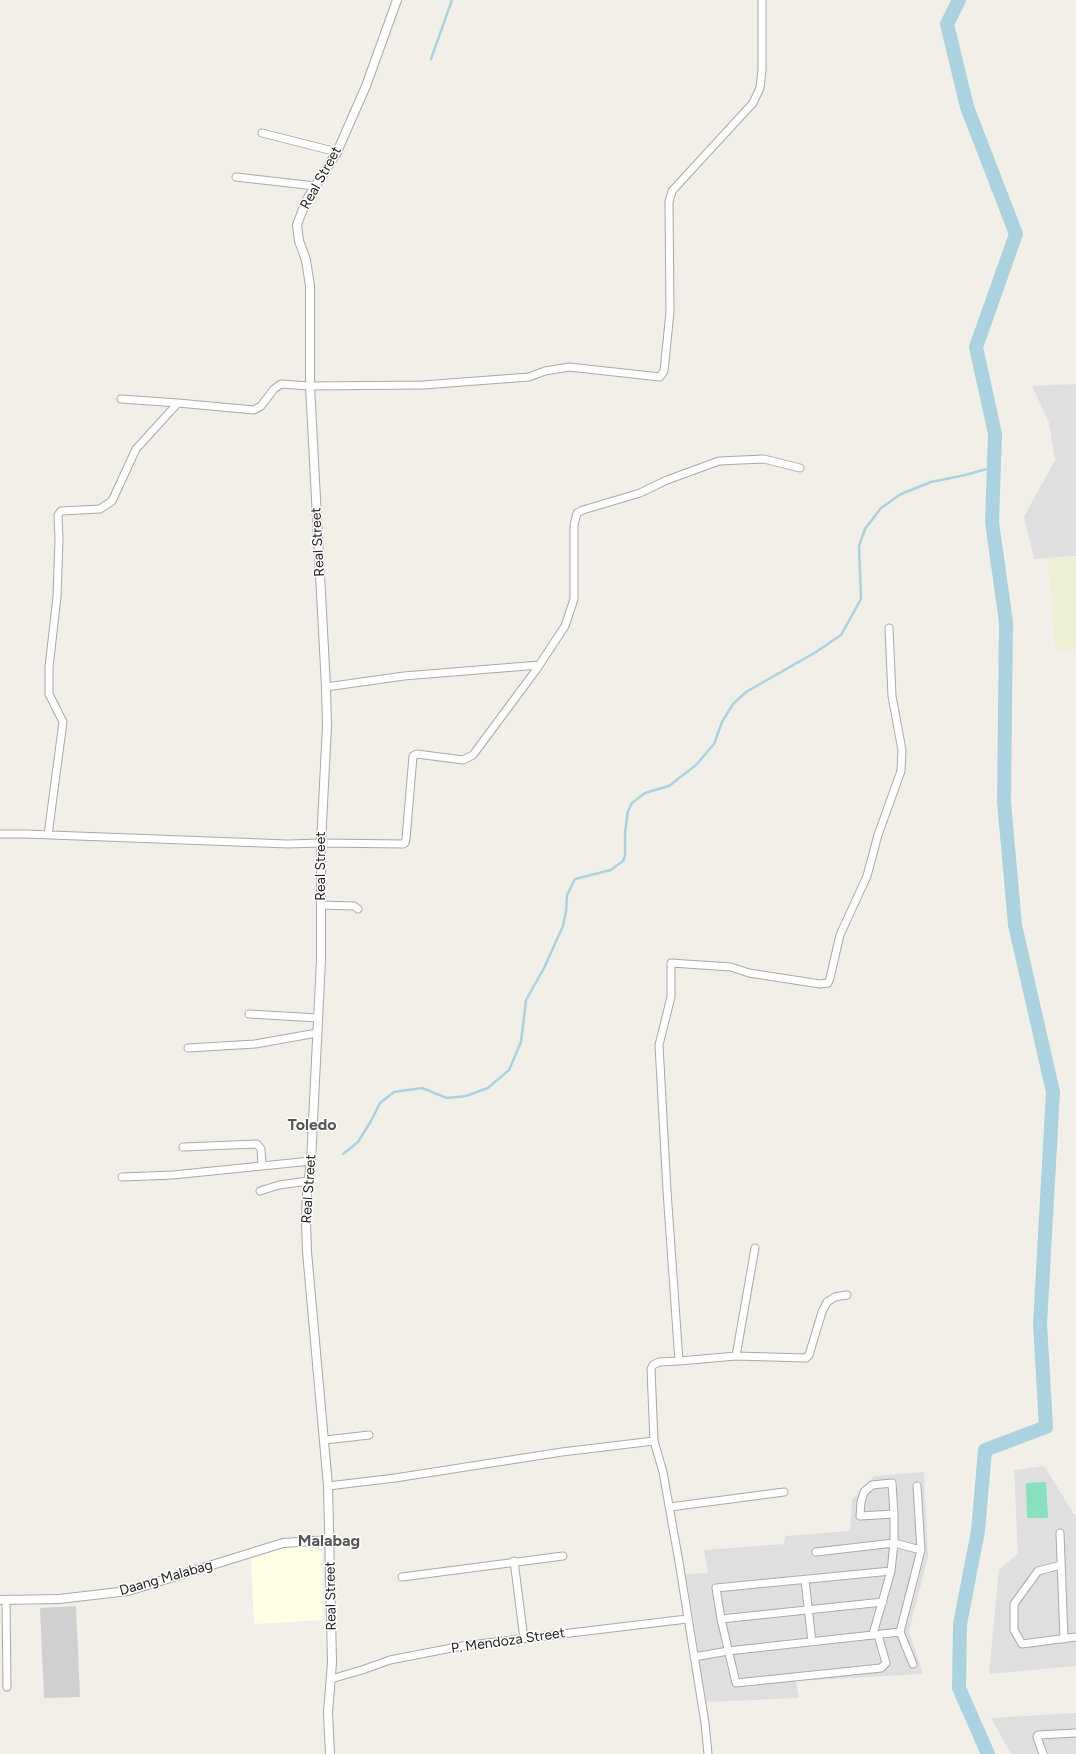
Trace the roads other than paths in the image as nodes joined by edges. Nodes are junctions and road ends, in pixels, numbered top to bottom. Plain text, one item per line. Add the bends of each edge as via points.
1 (397, 0) edge
2 (762, 0) edge
3 (262, 133) dead end
4 (337, 152) junction
5 (236, 177) dead end
6 (315, 186) junction
7 (310, 386) junction
8 (121, 399) dead end
9 (178, 403) junction
10 (800, 468) dead end
11 (890, 628) dead end
12 (539, 665) junction
13 (326, 687) junction
14 (0, 834) edge
15 (48, 835) junction
16 (321, 843) junction
17 (321, 905) junction
18 (358, 909) dead end
19 (249, 1014) dead end
20 (318, 1018) junction
21 (317, 1033) junction
22 (188, 1048) dead end
23 (183, 1147) dead end
24 (311, 1161) junction
25 (262, 1166) junction
26 (122, 1177) dead end
27 (308, 1181) junction
28 (260, 1191) dead end
29 (755, 1248) dead end
30 (847, 1295) dead end
31 (736, 1356) junction
32 (679, 1361) junction
33 (369, 1435) dead end
34 (325, 1440) junction
35 (654, 1441) junction
36 (328, 1486) junction
37 (917, 1486) dead end
38 (784, 1492) dead end
39 (670, 1507) junction
40 (894, 1514) junction
41 (1060, 1533) dead end
42 (330, 1540) junction
43 (894, 1543) junction
44 (921, 1550) junction
45 (816, 1552) dead end
46 (563, 1556) dead end
47 (514, 1562) junction
48 (1061, 1565) junction
49 (891, 1571) junction
50 (402, 1576) dead end
51 (805, 1580) junction
52 (3, 1600) edge
53 (883, 1602) junction
54 (808, 1610) junction
55 (687, 1619) junction
56 (721, 1619) junction
57 (900, 1632) junction
58 (876, 1634) junction
59 (1076, 1637) edge
60 (524, 1639) junction
61 (1064, 1639) junction
62 (812, 1642) junction
63 (728, 1651) junction
64 (694, 1657) junction
65 (914, 1664) dead end
66 (332, 1679) junction
67 (7, 1687) dead end
68 (1076, 1733) edge
69 (330, 1754) edge
70 (708, 1754) edge
71 (1043, 1754) edge

1 - 4 street, Real Street via 366,86
2 - 7 street via 760,88 753,103 672,191 668,202 670,312 664,370 660,377 569,368 545,371 529,377 491,381 423,385
3 - 4 street
4 - 6 street, Real Street
5 - 6 street
6 - 7 street, Real Street via 297,225 310,286
7 - 9 street via 281,384 254,410
7 - 13 street, Real Street
8 - 9 street
9 - 15 street via 136,449 112,501 100,509 61,511 58,515 57,597 50,694 63,722
10 - 12 street via 764,459 719,461 640,493 577,513 574,525 574,599 565,626
11 - 32 street via 892,696 902,750 901,771 878,835 867,876 840,935 828,982 820,984 749,973 731,967 671,963 671,996 659,1045
12 - 13 street via 404,676
12 - 16 street via 473,755 463,760 417,754 413,756 405,843
13 - 16 street, Real Street
14 - 15 street
15 - 16 street via 259,844
16 - 17 street, Real Street
17 - 18 street via 354,906
17 - 20 street, Real Street
19 - 20 street
20 - 21 street, Real Street
21 - 22 street via 255,1044
21 - 24 street, Real Street
23 - 25 street via 257,1144 261,1149
24 - 25 street
24 - 27 street, Real Street
25 - 26 street via 173,1175
27 - 28 street
27 - 34 street, Real Street via 307,1252
29 - 31 street
30 - 31 street via 835,1297 827,1302 806,1358
31 - 32 street
32 - 35 street via 659,1362 651,1369
33 - 34 street
34 - 36 street, Real Street
35 - 36 street
35 - 39 street
36 - 42 street, Real Street
37 - 44 street
38 - 39 street
39 - 55 street
40 - 40 street via 860,1516 864,1492 872,1485 892,1483
40 - 43 street
41 - 48 street
42 - 52 street, Daang Malabag via 283,1543 128,1591 58,1599
42 - 66 street, Real Street
43 - 44 street
43 - 45 street
43 - 49 street
44 - 57 street
46 - 47 street
47 - 50 street
47 - 60 street
48 - 61 street
48 - 61 street via 1038,1570 1014,1604 1014,1630 1022,1644
49 - 51 street
49 - 53 street
51 - 54 street
51 - 56 street via 716,1588
52 - 67 street
53 - 54 street
53 - 58 street
54 - 56 street
54 - 62 street
55 - 60 street, P. Mendoza Street
55 - 64 street
56 - 63 street
57 - 58 street
57 - 65 street
58 - 62 street
58 - 63 street via 886,1663 881,1668 736,1683
59 - 61 street
60 - 66 street, P. Mendoza Street via 462,1646 390,1660
62 - 63 street
63 - 64 street
64 - 70 street
66 - 69 street, Real Street via 328,1713
68 - 71 street via 1038,1735 1036,1737

